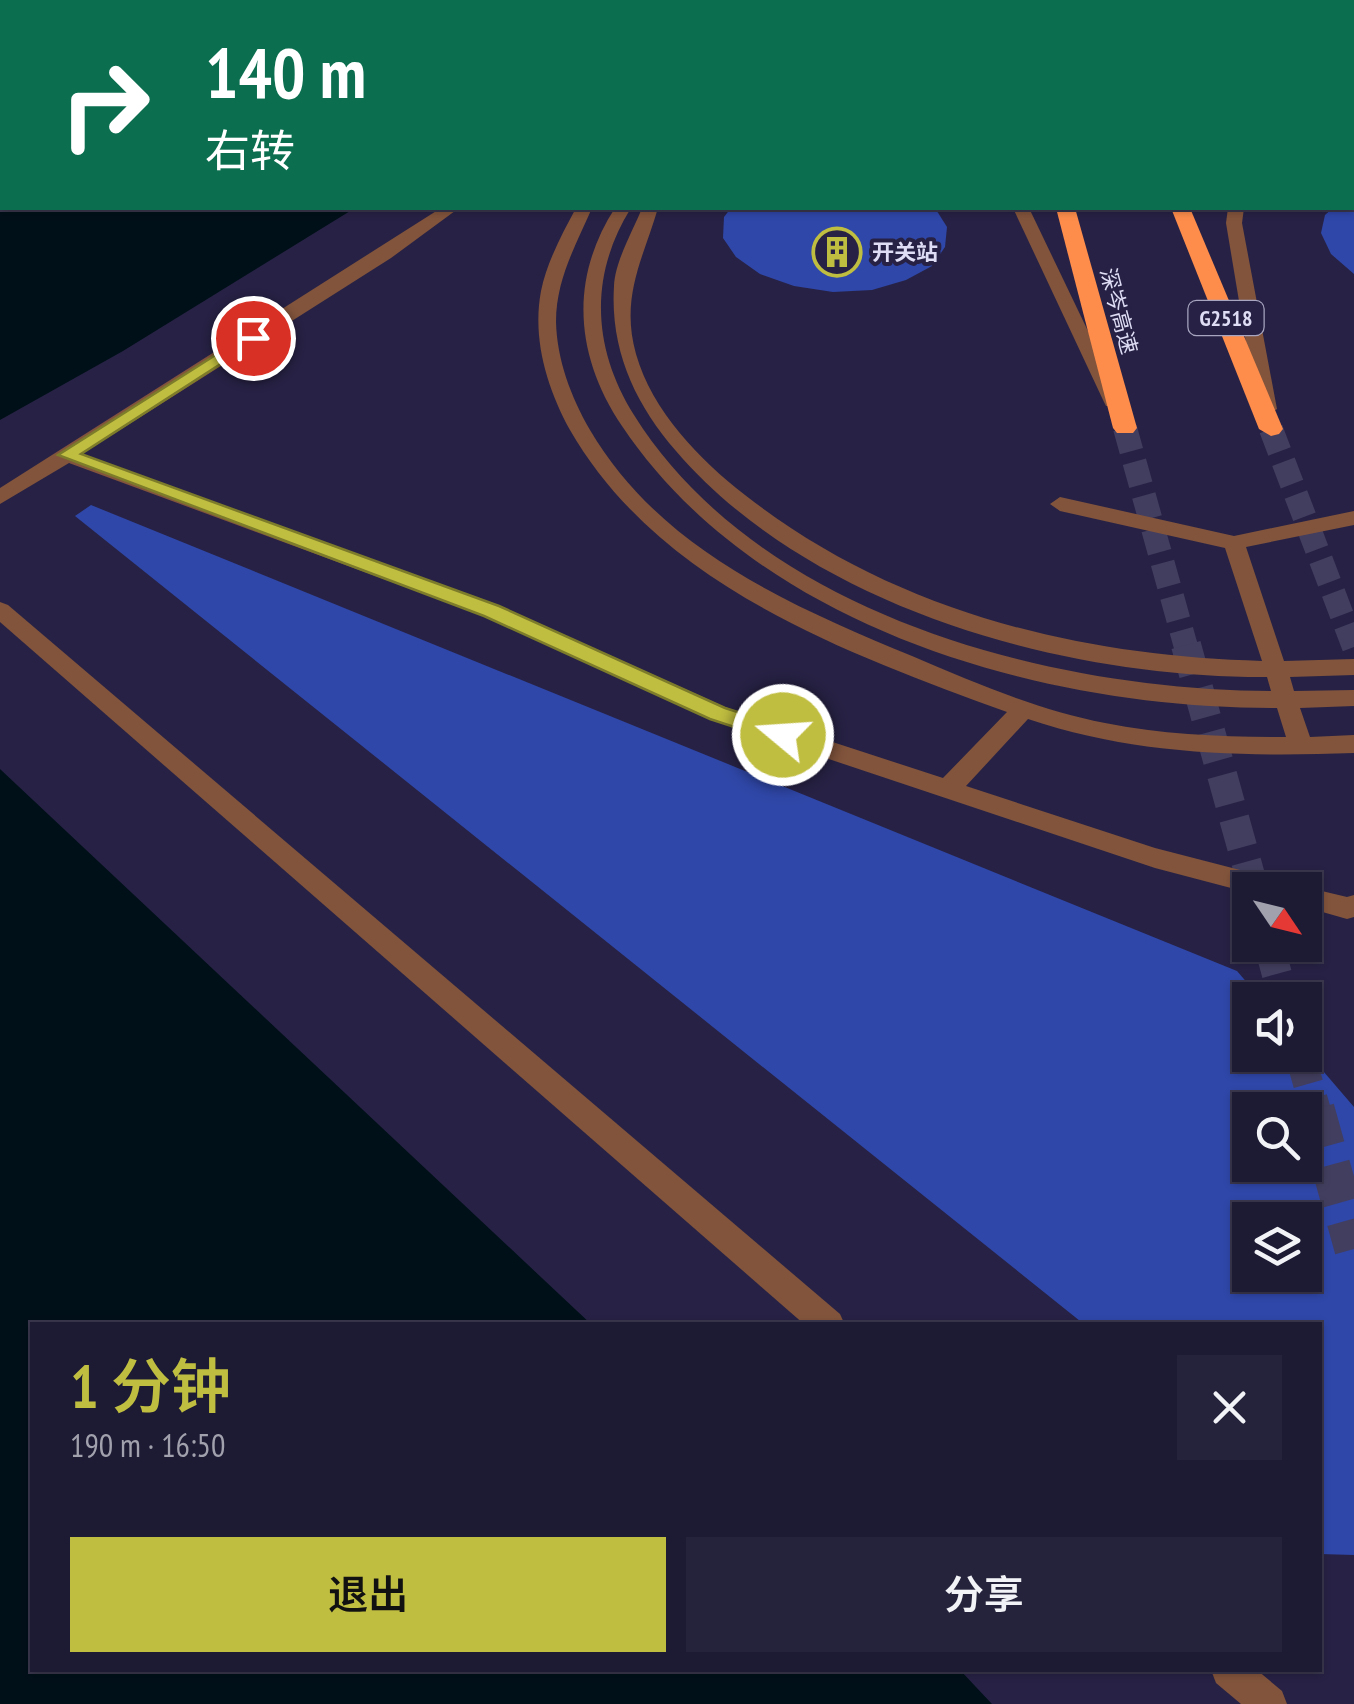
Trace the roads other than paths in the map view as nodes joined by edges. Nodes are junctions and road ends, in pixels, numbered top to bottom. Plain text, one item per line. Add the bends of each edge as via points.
1 (448, 210) edge
2 (583, 210) edge
3 (622, 210) edge
4 (649, 210) edge
5 (1023, 210) edge
6 (1066, 210) edge
7 (1181, 210) edge
8 (1236, 210) edge
9 (1125, 428) joint
10 (1271, 429) joint
11 (67, 455) junction
12 (0, 498) edge
13 (1060, 504) dead end
14 (1354, 518) edge
15 (1234, 543) junction
16 (0, 610) edge
17 (1354, 668) edge
18 (1277, 672) junction
19 (1354, 698) edge
20 (1285, 700) junction
21 (1024, 708) junction
22 (1354, 744) edge
23 (1301, 746) junction
24 (948, 789) junction
25 (1232, 878) edge
26 (1322, 901) edge
27 (1354, 906) edge
28 (826, 1322) edge
29 (1231, 1672) edge
30 (1269, 1704) edge

1 - 11 lane
2 - 21 lane via 562,250 547,307 554,378 589,453 641,515 713,569 819,626
3 - 20 lane via 595,256 590,312 598,369 634,433 686,495 748,548 825,594 950,646 1069,680 1136,693
4 - 18 lane via 625,261 628,365 658,420 710,480 775,531 845,572 978,626 1136,662
5 - 9 lane
6 - 9 highway, 深岑高速
7 - 10 highway, G2518
8 - 10 lane
11 - 12 lane
11 - 24 lane via 492,611 717,713
13 - 15 lane
14 - 15 lane
15 - 18 lane
16 - 28 lane
17 - 18 lane
18 - 20 lane
19 - 20 lane
20 - 23 lane
21 - 23 lane via 1134,737
21 - 24 lane
22 - 23 lane
24 - 25 lane
26 - 27 lane
29 - 30 lane

